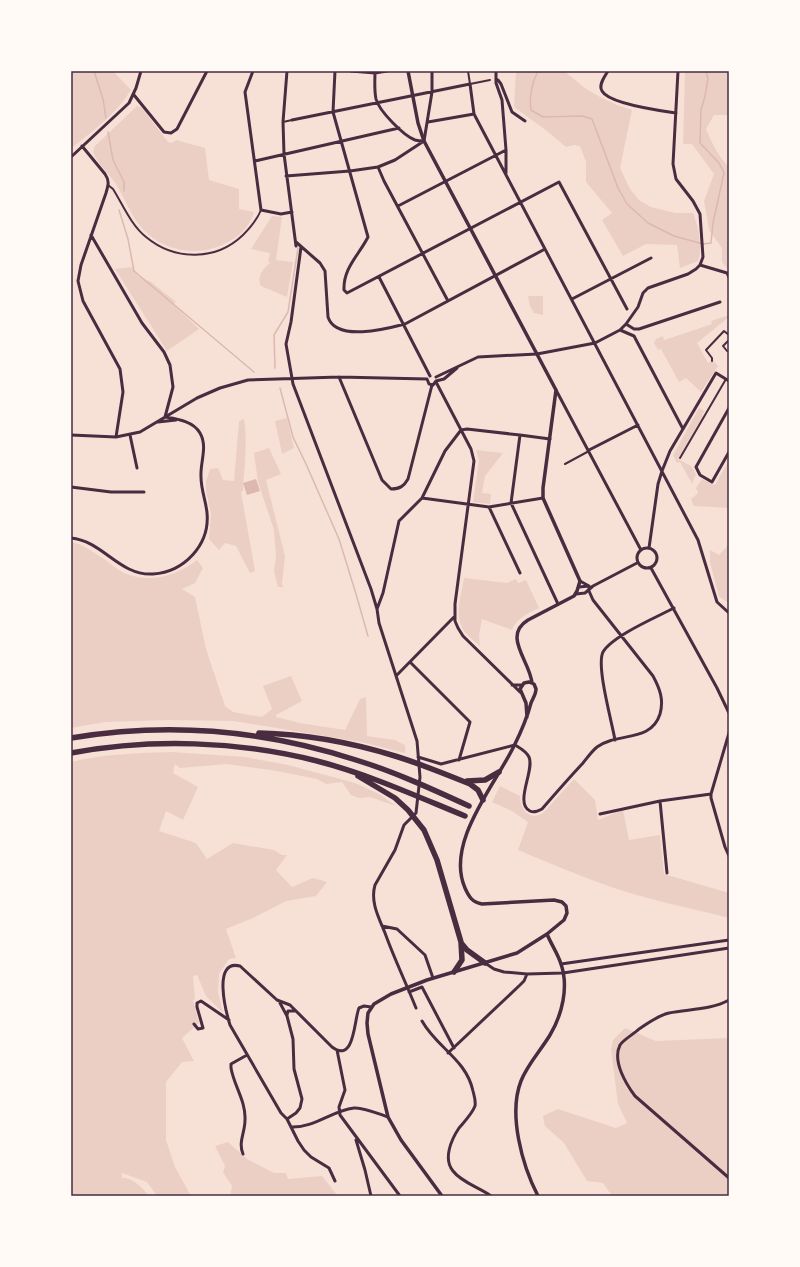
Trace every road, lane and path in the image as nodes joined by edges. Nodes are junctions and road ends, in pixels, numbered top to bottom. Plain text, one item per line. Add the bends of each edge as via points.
1 (141, 71) edge
2 (207, 71) edge
3 (253, 71) edge
4 (287, 71) edge
5 (335, 71) edge
6 (351, 71) edge
7 (388, 71) edge
8 (408, 71) edge
9 (432, 71) edge
10 (468, 71) edge
11 (496, 71) edge
12 (608, 71) edge
13 (678, 71) edge
14 (375, 72) edge
15 (496, 79) junction
16 (490, 80) dead end
17 (470, 84) junction
18 (432, 92) junction
19 (134, 95) junction
20 (412, 96) junction
21 (378, 103) junction
22 (333, 112) junction
23 (676, 113) junction
24 (474, 114) junction
25 (292, 120) joint
26 (526, 121) dead end
27 (284, 122) junction
28 (428, 122) junction
29 (399, 128) junction
30 (341, 141) junction
31 (424, 141) junction
32 (82, 146) junction
33 (506, 150) junction
34 (284, 154) junction
35 (495, 155) junction
36 (71, 157) edge
37 (255, 162) junction
38 (378, 167) junction
39 (350, 172) junction
40 (506, 174) junction
41 (286, 176) junction
42 (446, 182) junction
43 (108, 185) junction
44 (521, 202) junction
45 (398, 206) junction
46 (261, 210) junction
47 (292, 212) junction
48 (471, 228) junction
49 (91, 235) junction
50 (301, 247) junction
51 (545, 249) junction
52 (423, 254) junction
53 (650, 258) dead end
54 (700, 265) junction
55 (495, 275) junction
56 (379, 277) junction
57 (729, 277) edge
58 (610, 279) junction
59 (572, 299) junction
60 (448, 301) junction
61 (720, 302) dead end
62 (627, 309) dead end
63 (405, 324) junction
64 (626, 324) junction
65 (634, 329) junction
66 (640, 329) junction
67 (620, 330) junction
68 (631, 335) junction
69 (729, 335) edge
70 (729, 340) edge
71 (595, 343) junction
72 (727, 351) dead end
73 (537, 354) junction
74 (712, 361) dead end
75 (458, 366) junction
76 (430, 376) junction
77 (339, 377) junction
78 (292, 378) junction
79 (427, 379) junction
80 (436, 380) junction
81 (727, 380) edge
82 (432, 385) junction
83 (556, 390) junction
84 (729, 408) edge
85 (165, 417) junction
86 (180, 420) junction
87 (157, 422) junction
88 (638, 425) junction
89 (683, 429) junction
90 (461, 430) junction
91 (71, 435) edge
92 (130, 435) junction
93 (520, 435) junction
94 (116, 437) junction
95 (550, 439) junction
96 (589, 450) junction
97 (729, 452) edge
98 (680, 458) dead end
99 (565, 464) dead end
100 (137, 468) dead end
101 (662, 471) junction
102 (71, 487) edge
103 (144, 492) dead end
104 (422, 498) junction
105 (543, 498) junction
106 (511, 503) junction
107 (468, 505) junction
108 (489, 507) junction
109 (71, 538) edge
110 (648, 548) junction
111 (641, 550) junction
112 (638, 563) junction
113 (652, 568) junction
114 (520, 573) dead end
115 (580, 581) junction
116 (589, 586) junction
117 (593, 586) junction
118 (579, 587) junction
119 (589, 591) junction
120 (576, 594) junction
121 (558, 604) junction
122 (674, 608) junction
123 (377, 609) junction
124 (729, 613) edge
125 (454, 617) junction
126 (622, 635) junction
127 (410, 662) junction
128 (529, 670) junction
129 (396, 676) junction
130 (526, 682) junction
131 (532, 683) junction
132 (512, 684) junction
133 (522, 685) junction
134 (520, 692) junction
135 (534, 696) junction
136 (524, 697) junction
137 (729, 713) edge
138 (528, 717) junction
139 (729, 733) edge
140 (238, 734) junction
141 (71, 738) edge
142 (616, 740) junction
143 (515, 745) junction
144 (71, 753) edge
145 (418, 756) junction
146 (459, 760) junction
147 (349, 770) junction
148 (499, 772) junction
149 (462, 781) junction
150 (711, 794) junction
151 (483, 800) junction
152 (660, 801) junction
153 (469, 806) dead end
154 (600, 814) dead end
155 (464, 816) dead end
156 (729, 855) edge
157 (667, 873) dead end
158 (382, 926) junction
159 (547, 934) junction
160 (729, 940) edge
161 (461, 942) junction
162 (729, 948) edge
163 (485, 963) junction
164 (561, 964) junction
165 (454, 972) junction
166 (563, 973) junction
167 (527, 974) junction
168 (433, 978) junction
169 (409, 992) junction
170 (729, 1000) edge
171 (280, 1002) junction
172 (371, 1007) junction
173 (416, 1008) dead end
174 (296, 1011) junction
175 (287, 1016) junction
176 (229, 1020) junction
177 (422, 1021) dead end
178 (194, 1024) dead end
179 (454, 1048) junction
180 (337, 1050) junction
181 (448, 1053) junction
182 (247, 1055) junction
183 (339, 1112) junction
184 (388, 1117) junction
185 (287, 1119) junction
186 (291, 1127) junction
187 (355, 1137) junction
188 (243, 1154) dead end
189 (729, 1178) edge
190 (335, 1181) dead end
191 (371, 1196) edge
192 (400, 1196) edge
193 (442, 1196) edge
194 (491, 1196) edge
195 (538, 1196) edge

1 - 19 street
2 - 19 street via 177,129 171,133 164,132
3 - 37 street via 245,92
4 - 27 street
5 - 22 street
6 - 14 street
7 - 14 street
8 - 20 street
9 - 18 street
10 - 17 street
11 - 15 street
12 - 23 street via 601,86 605,94 644,108
13 - 23 street
14 - 21 street
15 - 26 street via 501,84 512,112
15 - 33 street via 502,100
16 - 17 street
17 - 18 street
17 - 24 street
18 - 20 street
18 - 28 street
19 - 32 street via 124,108
20 - 21 street
20 - 31 street
21 - 22 street
21 - 29 street
22 - 25 street
22 - 30 street
23 - 54 street via 673,164 676,179 700,214 703,257
24 - 28 street
24 - 35 street
25 - 27 street
27 - 34 street
28 - 31 street
29 - 30 street
29 - 31 street via 414,139
30 - 34 street
30 - 39 street
31 - 38 street via 395,160
31 - 42 street
32 - 36 street
32 - 43 street via 106,174
33 - 35 street
33 - 40 street
34 - 37 street
34 - 41 street
35 - 40 street
35 - 42 street
37 - 46 street
38 - 39 street
38 - 45 street
39 - 41 street
39 - 56 street via 368,237 351,262 344,290 347,293
40 - 44 street
41 - 47 street
42 - 45 street
42 - 48 street
43 - 46 street via 140,232 155,244 177,254 198,255 223,250 248,231
43 - 49 street
44 - 48 street
44 - 51 street
44 - 58 street via 559,182
45 - 52 street
46 - 47 street via 281,214
47 - 50 street via 296,244
48 - 52 street
48 - 55 street
49 - 85 street via 142,323 164,352 170,365 173,387
49 - 94 street via 79,273 79,289 120,369 123,392
50 - 63 street via 320,262 325,270 328,317 333,325 349,331 367,332
50 - 78 street via 286,344
51 - 55 street
51 - 59 street
52 - 56 street
52 - 60 street
53 - 58 street
54 - 57 street via 727,273
54 - 64 street via 688,274 648,288
55 - 60 street
55 - 73 street
56 - 63 street
58 - 59 street
58 - 62 street
59 - 71 street
60 - 63 street
61 - 66 street
63 - 76 street
64 - 65 street
64 - 67 street
64 - 68 street
65 - 66 street
65 - 68 street
66 - 68 street
67 - 68 street
67 - 71 street
68 - 89 street
69 - 74 street via 724,331 706,350
70 - 72 street via 723,346
71 - 73 street
71 - 88 street
73 - 75 street via 481,356
73 - 83 street
75 - 80 street
75 - 80 street via 444,379
76 - 79 street
76 - 80 street
77 - 78 street
77 - 79 street
77 - 82 street via 382,480 391,489 405,485 408,479
78 - 85 street via 251,379 220,388
78 - 123 street
79 - 82 street
80 - 82 street
80 - 90 street
81 - 89 street via 716,373
81 - 98 street
83 - 95 street
83 - 96 street
84 - 97 street via 696,467 700,475 712,482
85 - 86 street
85 - 87 street
86 - 87 street
86 - 109 street via 193,425 204,444 200,478 207,524 201,545 189,559 164,573 141,574 125,568 92,545
87 - 92 street
88 - 96 street
88 - 101 street
89 - 101 street
90 - 93 street
90 - 104 street via 445,451
90 - 107 street via 474,456
91 - 94 street
92 - 94 street
92 - 100 street
93 - 95 street
93 - 106 street
95 - 105 street
96 - 99 street
96 - 111 street
101 - 110 street
101 - 124 street via 698,540 717,602
102 - 103 street via 105,492
104 - 107 street
104 - 123 street via 399,521
105 - 106 street
105 - 115 street
106 - 108 street
106 - 121 street
107 - 108 street
107 - 125 street
108 - 114 street
110 - 111 street
110 - 113 street via 653,550 657,557
111 - 112 street via 637,556
112 - 113 street via 646,569
112 - 117 street
113 - 122 street
115 - 116 street
115 - 118 street
116 - 117 street
116 - 118 street
116 - 119 street
117 - 119 street
118 - 120 street
119 - 120 street
119 - 126 street via 593,600
120 - 121 street
121 - 128 street via 522,623 518,628 517,641
122 - 126 street
122 - 137 street
123 - 129 street
125 - 127 street
125 - 132 street via 467,641
126 - 142 street via 604,650 601,662
126 - 142 street via 654,676 662,696 662,707 658,720 642,734
127 - 129 street
127 - 146 street via 470,722
128 - 130 street
128 - 131 street
129 - 145 street via 417,741
130 - 131 street
130 - 133 street
131 - 135 street via 536,689
132 - 133 street
132 - 134 street
133 - 134 street
134 - 136 street
135 - 136 street
135 - 138 street
136 - 138 street
138 - 143 street
139 - 150 street
140 - 141 highway via 202,730 150,730
140 - 149 highway via 270,733 377,750
140 - 153 highway via 286,741 357,760
142 - 143 street via 596,748 540,810 533,812 524,802 530,762 526,753
143 - 146 street
143 - 148 street
144 - 147 highway via 156,744 225,746 276,752
145 - 146 street via 441,764
145 - 158 street via 420,777 416,813 404,825 395,850 375,885 373,897
147 - 155 highway
147 - 161 highway via 395,798 424,830 437,860
148 - 149 highway via 485,780
148 - 151 street
149 - 151 highway via 478,790
150 - 152 street
150 - 156 street
151 - 159 street via 466,836 460,859 461,876 469,897 482,904 558,900 567,909 566,916
152 - 154 street
152 - 157 street
158 - 168 street via 397,929 425,955
158 - 169 street
159 - 163 street via 517,953
159 - 164 street
160 - 164 street
161 - 163 highway via 467,950
161 - 165 highway via 462,960
162 - 166 street
163 - 165 street
163 - 167 street via 500,972
164 - 166 street
165 - 168 street
166 - 167 street
166 - 195 street via 560,1015 521,1081 516,1106 517,1132 522,1153
167 - 179 street via 524,981
168 - 172 street via 384,997
169 - 173 street
169 - 179 street via 422,987
170 - 189 street via 721,1005 667,1013 628,1037 620,1045 618,1057 626,1084 635,1096
171 - 174 street via 290,1005
171 - 175 street
171 - 176 street via 240,966 229,967 222,982
172 - 180 street via 360,1008 351,1044 346,1049
172 - 184 street via 367,1018 368,1034
174 - 175 street via 288,1011
174 - 180 street
175 - 185 street via 293,1040 294,1069 302,1099 300,1108
176 - 178 street via 201,1001 197,1002 197,1007 203,1028 198,1029
176 - 182 street
177 - 181 street via 429,1033
179 - 181 street
180 - 183 street via 344,1090
181 - 194 street via 470,1078 475,1099 475,1106 458,1130 449,1151 450,1166 457,1175
182 - 185 street
182 - 188 street via 231,1064 245,1114 241,1142
183 - 184 street via 355,1108
183 - 186 street via 313,1124
183 - 187 street
184 - 193 street via 401,1140
185 - 186 street
186 - 190 street via 304,1150 329,1168
187 - 191 street
187 - 192 street

